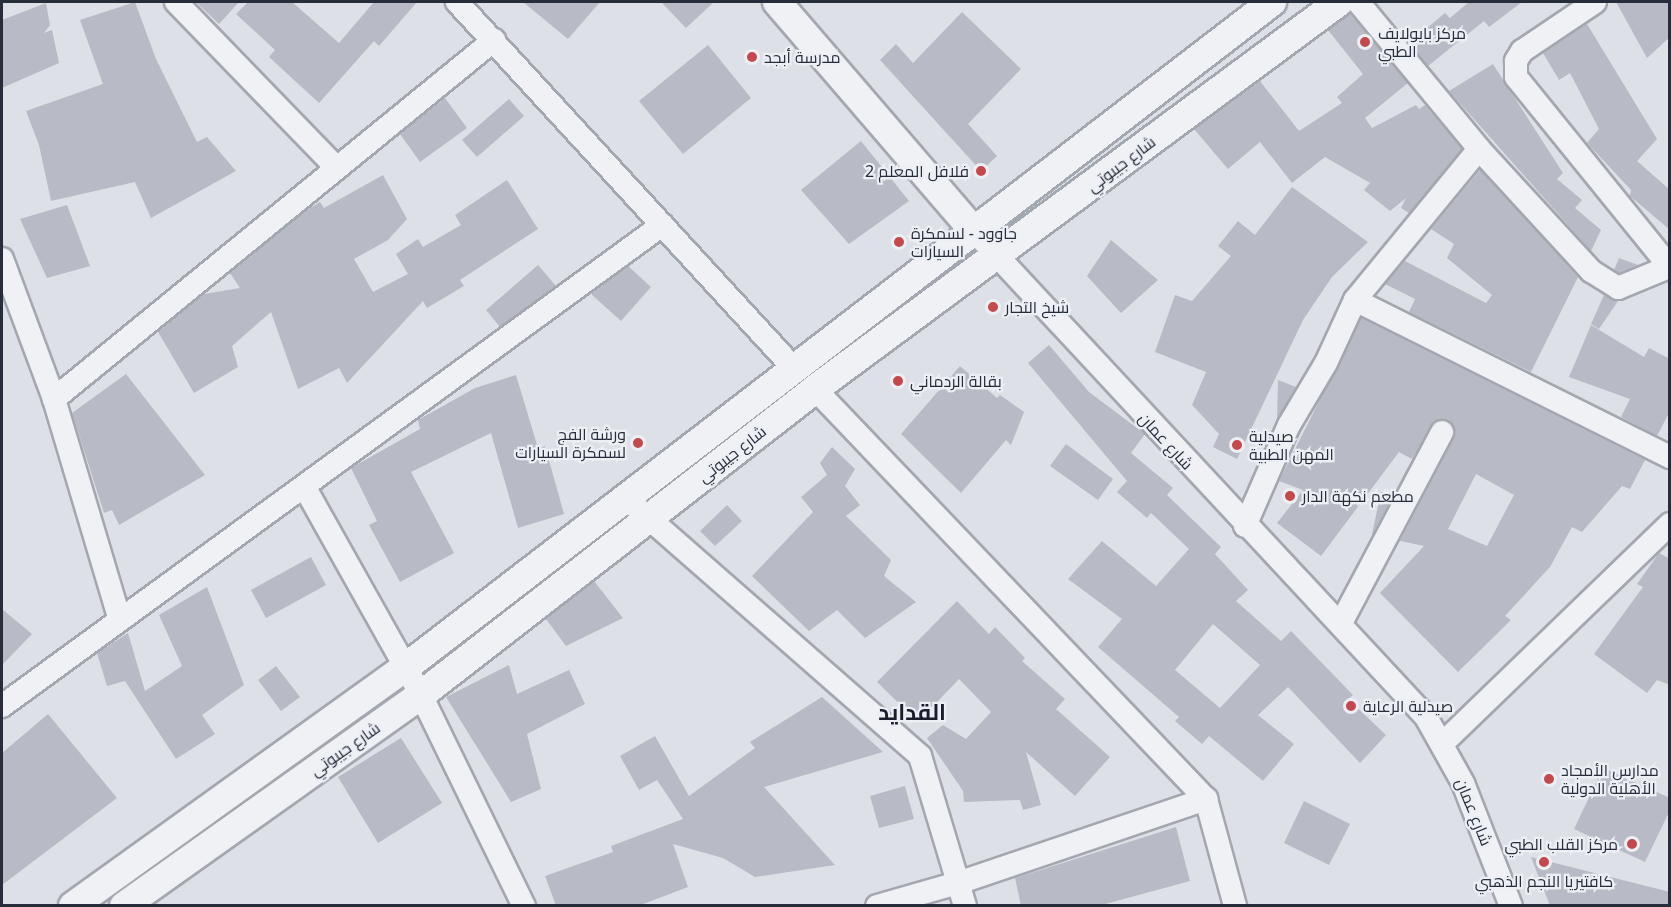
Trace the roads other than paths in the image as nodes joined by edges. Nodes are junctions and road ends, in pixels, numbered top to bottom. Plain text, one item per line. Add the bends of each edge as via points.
1 (176, 2) edge
2 (457, 2) edge
3 (777, 2) edge
4 (1339, 2) edge
5 (1358, 2) edge
6 (1595, 2) edge
7 (1259, 5) edge
8 (494, 40) junction
9 (1479, 149) junction
10 (337, 168) junction
11 (662, 225) junction
12 (975, 232) junction
13 (997, 258) junction
14 (2, 259) edge
15 (1669, 267) edge
16 (1355, 300) junction
17 (794, 368) junction
18 (815, 389) junction
19 (54, 399) junction
20 (1442, 432) dead end
21 (1670, 457) edge
22 (306, 488) junction
23 (627, 499) junction
24 (648, 519) junction
25 (1670, 524) edge
26 (1245, 526) junction
27 (119, 617) junction
28 (1341, 623) junction
29 (405, 667) junction
30 (421, 695) junction
31 (2, 705) edge
32 (1443, 742) junction
33 (1206, 799) junction
34 (961, 882) junction
35 (73, 906) edge
36 (124, 906) edge
37 (524, 906) edge
38 (878, 906) edge
39 (966, 906) edge
40 (1235, 906) edge
41 (1511, 906) edge

1 - 10 street
2 - 8 street
3 - 12 street, شارع عمان
4 - 13 street, شارع جيبوتي
5 - 9 street
6 - 15 street via 1522,51 1516,62 1516,77
7 - 12 street, شارع جيبوتي
8 - 10 street
8 - 11 street
9 - 15 street via 1577,256 1618,288
9 - 16 street
10 - 19 street
11 - 17 street
11 - 22 street
12 - 13 street, شارع عمان
12 - 17 street, شارع جيبوتي
13 - 18 street, شارع جيبوتي
13 - 26 street, شارع عمان
14 - 19 street
16 - 21 street
16 - 26 street via 1326,363 1289,425
17 - 18 street
17 - 23 street, شارع جيبوتي
18 - 24 street, شارع جيبوتي
18 - 33 street
19 - 27 street
20 - 28 street
22 - 27 street
22 - 29 street
23 - 24 street
23 - 29 street, شارع جيبوتي
24 - 30 street, شارع جيبوتي
24 - 34 street via 920,756
25 - 32 street
26 - 28 street, شارع عمان
27 - 31 street
28 - 32 street, شارع عمان via 1397,682
29 - 30 street
29 - 35 street, شارع جيبوتي
30 - 36 street, شارع جيبوتي
30 - 37 street
32 - 41 street, شارع عمان
33 - 34 street
33 - 40 street
34 - 38 street
34 - 39 street

